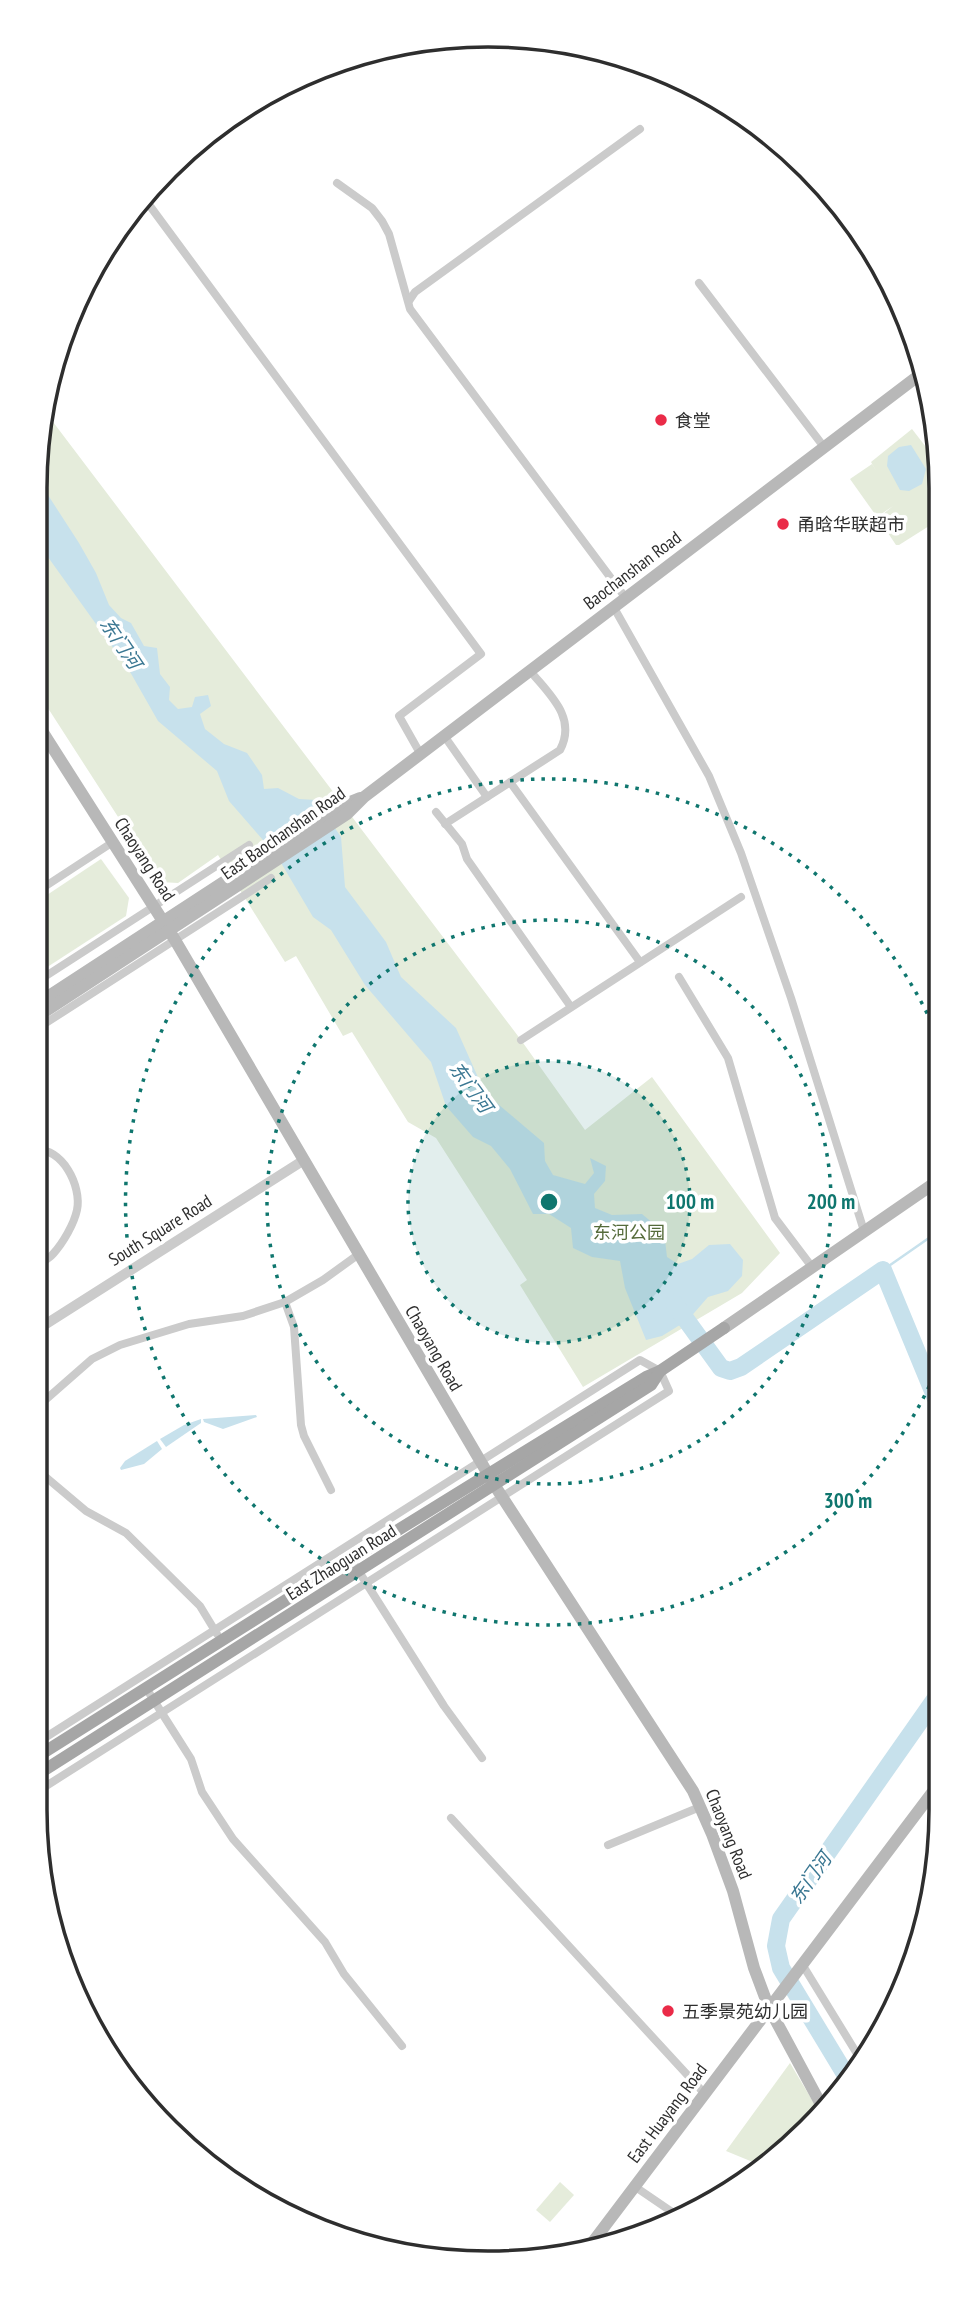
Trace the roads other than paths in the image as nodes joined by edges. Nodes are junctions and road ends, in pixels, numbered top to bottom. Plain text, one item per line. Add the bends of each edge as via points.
1 (640, 129) dead end
2 (337, 183) dead end
3 (150, 206) edge
4 (699, 283) dead end
5 (409, 300) junction
6 (915, 378) edge
7 (824, 447) junction
8 (625, 597) junction
9 (613, 606) junction
10 (531, 672) junction
11 (444, 737) junction
12 (47, 739) edge
13 (421, 755) junction
14 (510, 782) junction
15 (487, 796) junction
16 (364, 797) joint
17 (436, 812) dead end
18 (445, 824) junction
19 (113, 842) junction
20 (248, 845) dead end
21 (271, 878) dead end
22 (47, 885) edge
23 (741, 897) dead end
24 (154, 906) junction
25 (170, 931) junction
26 (640, 962) junction
27 (47, 975) edge
28 (679, 977) dead end
29 (47, 998) edge
30 (571, 1007) junction
31 (47, 1010) edge
32 (47, 1021) edge
33 (521, 1040) dead end
34 (47, 1150) edge
35 (304, 1160) junction
36 (929, 1187) edge
37 (864, 1231) junction
38 (359, 1254) junction
39 (47, 1259) edge
40 (812, 1268) junction
41 (285, 1301) junction
42 (47, 1323) edge
43 (660, 1371) junction
44 (47, 1398) edge
45 (481, 1461) junction
46 (47, 1478) edge
47 (495, 1486) junction
48 (331, 1490) dead end
49 (351, 1559) junction
50 (359, 1571) junction
51 (366, 1583) junction
52 (218, 1635) junction
53 (146, 1688) junction
54 (154, 1701) junction
55 (161, 1713) junction
56 (47, 1738) edge
57 (47, 1750) edge
58 (482, 1758) dead end
59 (47, 1768) edge
60 (47, 1785) edge
61 (929, 1796) edge
62 (701, 1807) junction
63 (451, 1818) dead end
64 (608, 1844) dead end
65 (801, 1966) junction
66 (773, 2002) junction
67 (402, 2046) dead end
68 (856, 2052) edge
69 (704, 2093) junction
70 (820, 2100) edge
71 (635, 2186) junction
72 (671, 2211) edge
73 (596, 2237) edge

1 - 5 street
2 - 5 street via 382,220
3 - 13 street via 481,654 398,716
4 - 7 street
5 - 8 street via 410,309
6 - 7 main road, Baochanshan Road
7 - 8 main road, Baochanshan Road
8 - 9 main road, Baochanshan Road
9 - 10 main road, Baochanshan Road
9 - 37 street via 709,776 741,853
10 - 11 main road, Baochanshan Road
10 - 14 street via 561,709 566,740 560,750
11 - 13 main road, Baochanshan Road
11 - 15 street
12 - 19 main road, Chaoyang Road
13 - 16 main road, Baochanshan Road
14 - 15 street
14 - 26 street
15 - 18 street
16 - 25 main road, East Baochanshan Road
17 - 18 street
18 - 30 street
19 - 22 street
19 - 24 main road, Chaoyang Road
20 - 24 street
21 - 25 street
23 - 26 street
24 - 25 main road, Chaoyang Road
24 - 27 street
25 - 29 main road, East Baochanshan Road
25 - 31 main road, East Baochanshan Road
25 - 32 street
25 - 35 main road, Chaoyang Road
26 - 30 street
28 - 40 street via 729,1058 775,1219
30 - 33 street
34 - 39 street via 64,1165 78,1196 73,1222
35 - 38 main road, Chaoyang Road
35 - 42 street, South Square Road
36 - 37 main road, East Zhaoguan Road
37 - 40 main road, East Zhaoguan Road
38 - 41 street
38 - 45 main road, Chaoyang Road
40 - 43 main road, East Zhaoguan Road
41 - 44 street via 243,1316 189,1324 120,1345 92,1359
41 - 48 street via 294,1327 301,1425
43 - 45 street via 640,1360
43 - 47 main road, East Zhaoguan Road
43 - 47 street via 669,1391
45 - 47 main road, Chaoyang Road
45 - 52 street
46 - 52 street via 86,1511 126,1533 200,1606
47 - 49 main road, East Zhaoguan Road
47 - 50 main road, East Zhaoguan Road
47 - 51 street
47 - 62 main road, Chaoyang Road
49 - 50 street
49 - 52 main road, East Zhaoguan Road
50 - 51 street
50 - 54 main road, East Zhaoguan Road
51 - 55 street
51 - 58 street
52 - 53 main road, East Zhaoguan Road
52 - 56 street
53 - 54 street
53 - 57 main road, East Zhaoguan Road
54 - 55 street
54 - 59 main road, East Zhaoguan Road
55 - 60 street
55 - 67 street via 191,1759 202,1792 233,1839 325,1942 344,1974
61 - 65 main road
62 - 64 street
62 - 66 main road, Chaoyang Road via 733,1891 754,1968
63 - 69 street
65 - 66 main road, East Huayang Road
65 - 68 street
66 - 69 main road, East Huayang Road
66 - 70 main road, Chaoyang Road
69 - 71 main road, East Huayang Road
71 - 72 street
71 - 73 main road, East Huayang Road

